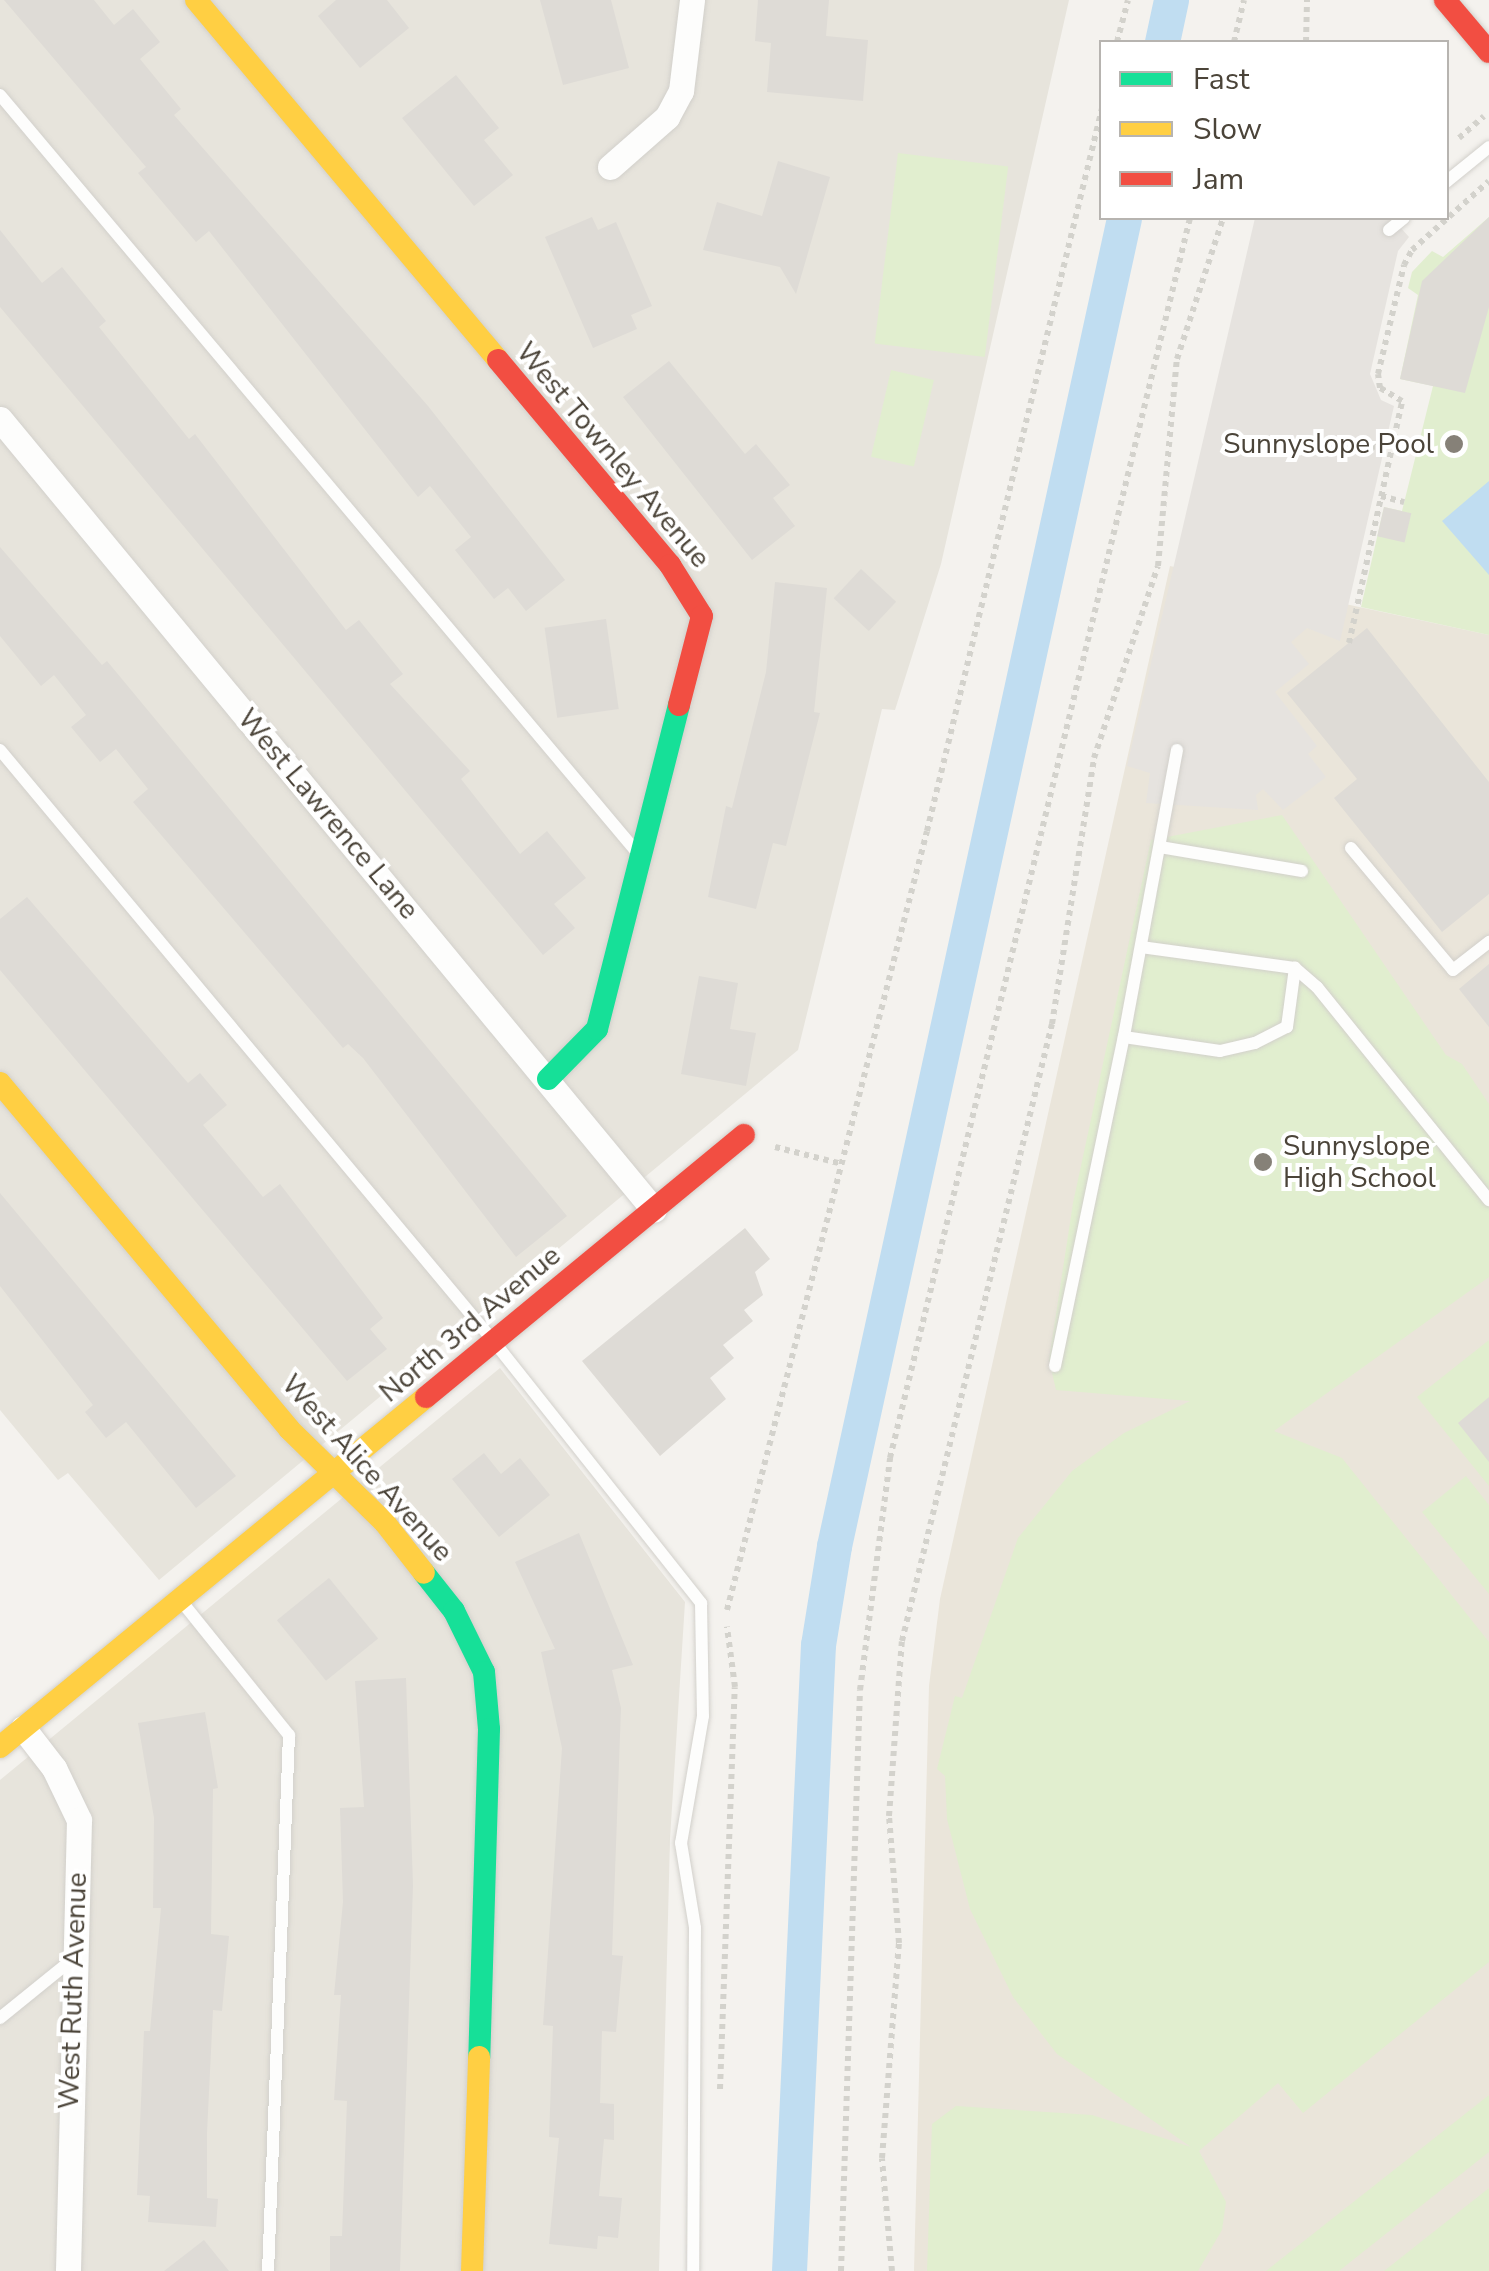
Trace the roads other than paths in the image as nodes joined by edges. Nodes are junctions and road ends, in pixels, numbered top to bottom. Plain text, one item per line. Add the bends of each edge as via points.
1 (196, 0) edge
2 (692, 0) edge
3 (1445, 0) edge
4 (1489, 52) edge
5 (0, 95) edge
6 (1489, 147) edge
7 (610, 167) dead end
8 (1449, 180) edge
9 (1402, 220) edge
10 (1389, 230) dead end
11 (0, 419) edge
12 (0, 750) edge
13 (1177, 750) dead end
14 (1160, 847) junction
15 (1351, 848) dead end
16 (642, 858) junction
17 (1302, 872) dead end
18 (1489, 942) edge
19 (1141, 947) junction
20 (1295, 968) junction
21 (1124, 1037) junction
22 (548, 1080) junction
23 (0, 1083) edge
24 (744, 1135) road end
25 (1489, 1200) edge
26 (654, 1210) junction
27 (495, 1343) junction
28 (1055, 1366) dead end
29 (335, 1474) junction
30 (180, 1600) junction
31 (23, 1728) junction
32 (0, 1747) edge
33 (74, 1958) junction
34 (0, 2018) edge
35 (68, 2271) edge
36 (268, 2271) edge
37 (472, 2271) edge
38 (693, 2271) edge

1 - 16 street, West Townley Avenue via 670,566 702,616
2 - 7 street via 681,91 667,117
3 - 4 street
5 - 16 lane
6 - 8 lane
9 - 10 lane
11 - 22 street, West Lawrence Lane
12 - 27 lane
13 - 14 lane
14 - 17 lane
14 - 19 lane
15 - 18 lane via 1453,970
16 - 22 street, West Townley Avenue via 597,1029
19 - 20 lane
19 - 21 lane
20 - 21 lane via 1286,1027 1254,1044 1220,1051
20 - 25 lane
21 - 28 lane
22 - 26 street, West Lawrence Lane
23 - 29 street, West Alice Avenue via 289,1429
24 - 26 street, North 3rd Avenue
26 - 27 street, North 3rd Avenue
27 - 29 street, North 3rd Avenue
27 - 38 lane via 702,1603 703,1716 681,1843 695,1928
29 - 30 street, North 3rd Avenue
29 - 37 street, West Alice Avenue via 385,1523 454,1612 484,1672 489,1729
30 - 31 street, North 3rd Avenue
30 - 36 lane via 289,1735
31 - 32 street, North 3rd Avenue
31 - 33 street, West Ruth Avenue via 54,1768 80,1820
33 - 34 lane
33 - 35 street, West Ruth Avenue

